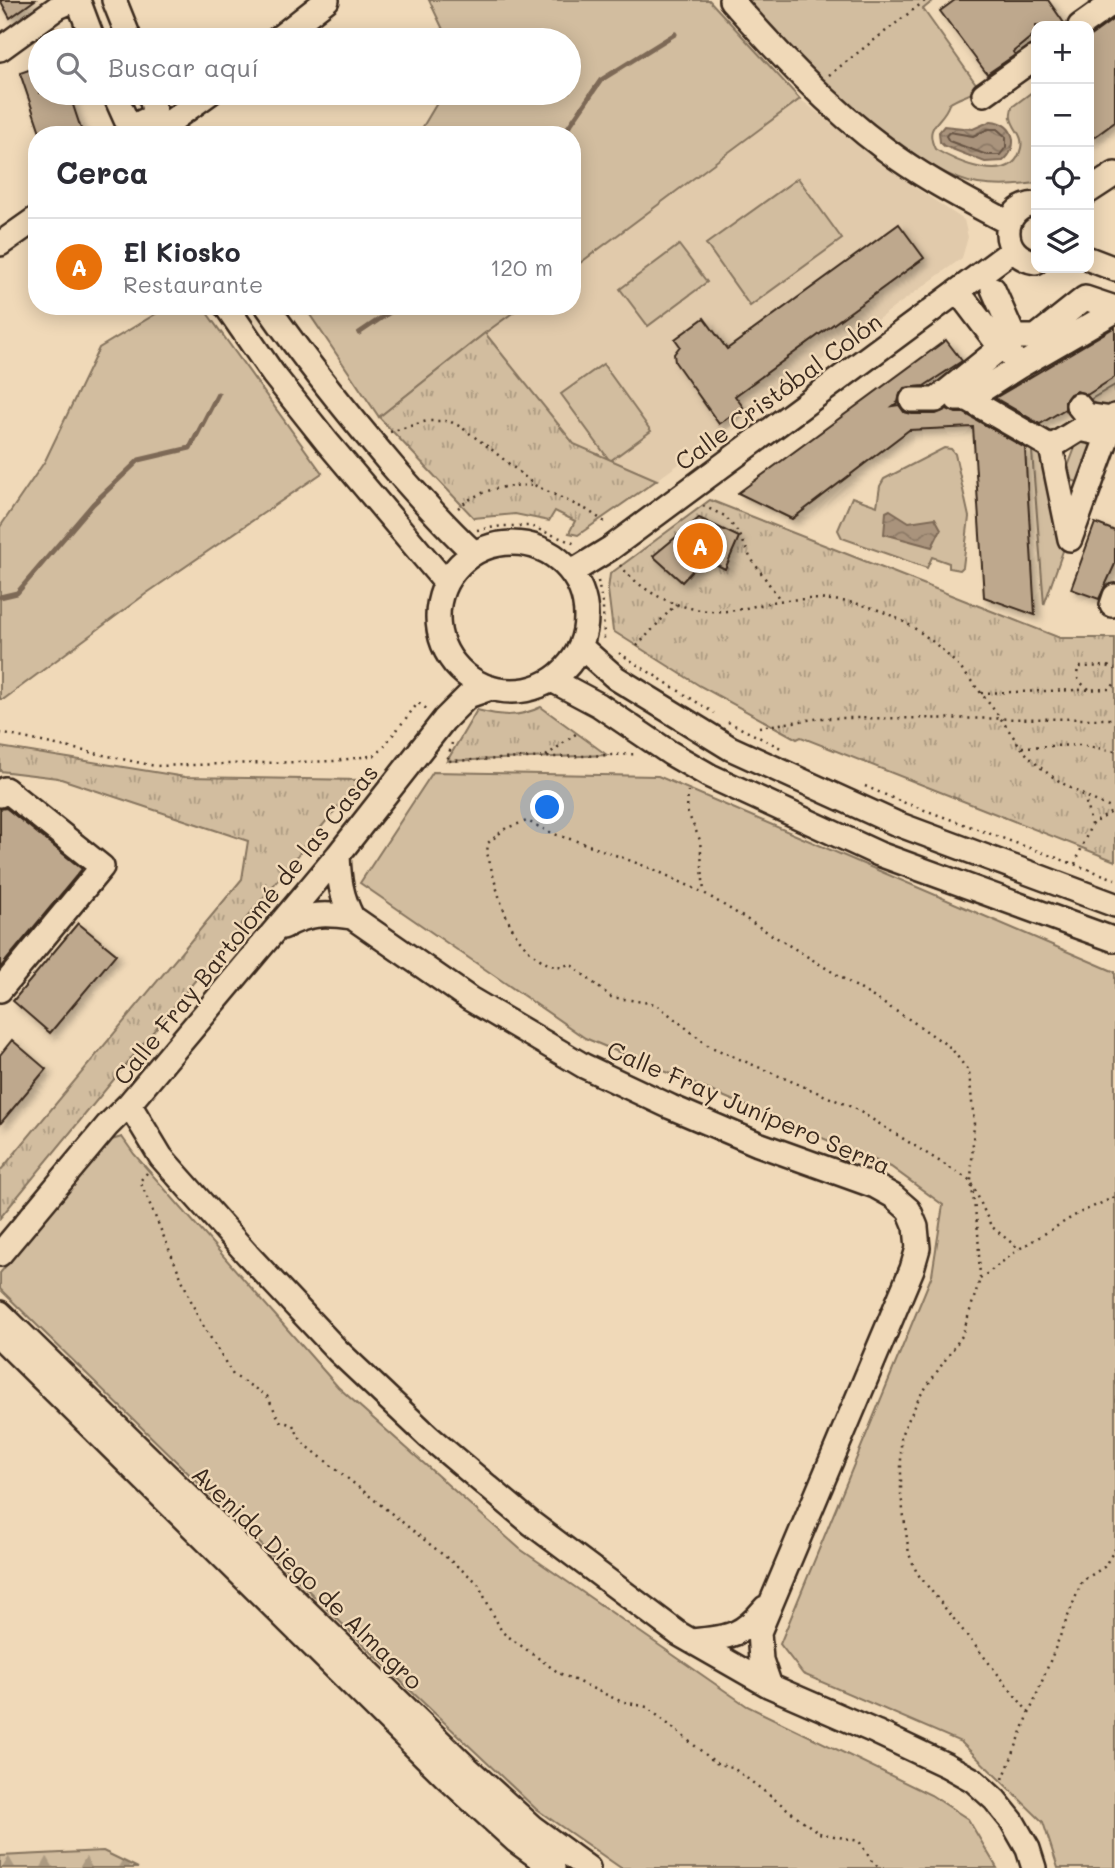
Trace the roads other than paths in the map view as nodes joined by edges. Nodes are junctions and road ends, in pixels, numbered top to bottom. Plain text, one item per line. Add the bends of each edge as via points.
1 (76, 0) edge
2 (114, 0) edge
3 (327, 0) edge
4 (731, 0) edge
5 (1115, 1) edge
6 (1087, 21) edge
7 (28, 28) edge
8 (28, 28) edge
9 (88, 28) edge
10 (125, 28) edge
11 (291, 28) edge
12 (0, 48) edge
13 (1031, 61) edge
14 (984, 94) dead end
15 (119, 105) edge
16 (155, 105) edge
17 (194, 105) edge
18 (128, 126) edge
19 (136, 126) edge
20 (165, 126) edge
21 (1115, 174) edge
22 (1094, 188) edge
23 (1031, 206) edge
24 (1009, 223) junction
25 (28, 224) edge
26 (0, 244) edge
27 (1013, 250) junction
28 (1031, 260) edge
29 (1094, 261) edge
30 (1115, 269) edge
31 (993, 289) dead end
32 (966, 302) dead end
33 (1115, 309) edge
34 (232, 315) edge
35 (273, 315) edge
36 (1007, 343) junction
37 (1018, 367) junction
38 (968, 399) junction
39 (912, 400) dead end
40 (936, 400) junction
41 (1078, 405) dead end
42 (1112, 423) edge
43 (1051, 447) junction
44 (474, 553) junction
45 (572, 572) junction
46 (446, 583) junction
47 (581, 648) junction
48 (455, 665) junction
49 (552, 680) junction
50 (491, 688) junction
51 (443, 720) junction
52 (0, 795) edge
53 (338, 855) junction
54 (1115, 905) edge
55 (352, 917) junction
56 (277, 930) junction
57 (1115, 940) edge
58 (0, 990) edge
59 (129, 1104) junction
60 (0, 1254) edge
61 (0, 1313) edge
62 (0, 1337) edge
63 (770, 1603) junction
64 (691, 1641) junction
65 (771, 1686) junction
66 (553, 1868) edge
67 (588, 1868) edge
68 (1034, 1868) edge

1 - 8 street
1 - 9 street
2 - 10 street
3 - 11 street
4 - 24 street via 812,87 886,150
5 - 6 street
7 - 12 street
13 - 14 street
15 - 18 street
16 - 20 street
17 - 20 street
19 - 20 street via 146,119
21 - 22 street
23 - 24 street via 1021,209
24 - 27 street
25 - 26 street
27 - 28 street
27 - 45 street, Calle Cristóbal Colón via 612,554
29 - 30 street
31 - 36 street
32 - 36 street
33 - 36 street via 1085,298 1035,337
33 - 37 street
34 - 46 street via 319,432
35 - 44 street via 360,428 446,528
36 - 37 street
36 - 40 street
37 - 38 street
38 - 40 street
38 - 43 street
39 - 40 street
41 - 42 street via 1086,415
42 - 43 street via 1080,429
42 - 43 street via 1070,539
44 - 45 street via 516,542 557,557
44 - 46 street
45 - 47 street via 587,609
46 - 48 street via 438,625
47 - 49 street
47 - 54 street via 616,678 730,748 895,823
48 - 50 street
48 - 51 street, Calle Fray Bartolomé de las Casas via 456,690
49 - 50 street via 512,691
49 - 57 street via 710,776 879,854
50 - 51 street, Calle Fray Bartolomé de las Casas via 468,696
51 - 53 street, Calle Fray Bartolomé de las Casas
52 - 58 street via 5,789 102,867
53 - 55 street via 343,900
53 - 56 street, Calle Fray Bartolomé de las Casas
55 - 56 street via 303,916
55 - 63 street, Calle Fray Junípero Serra via 470,999 584,1066 758,1144 875,1186 909,1210 918,1248 912,1269
56 - 59 street, Calle Fray Bartolomé de las Casas
59 - 60 street
59 - 64 street, Calle Fray Bartolomé de las Casas via 161,1157 248,1255 429,1437 531,1523
61 - 67 street, Avenida Diego de Almagro via 465,1766 532,1827
62 - 66 street, Avenida Diego de Almagro via 447,1778
63 - 64 street, Calle Fray Junípero Serra via 749,1627 728,1637
63 - 65 street, Calle Fray Junípero Serra via 759,1632 761,1660
64 - 65 street, Calle Fray Bartolomé de las Casas
65 - 68 street, Calle Fray Bartolomé de las Casas via 973,1780 1012,1821

